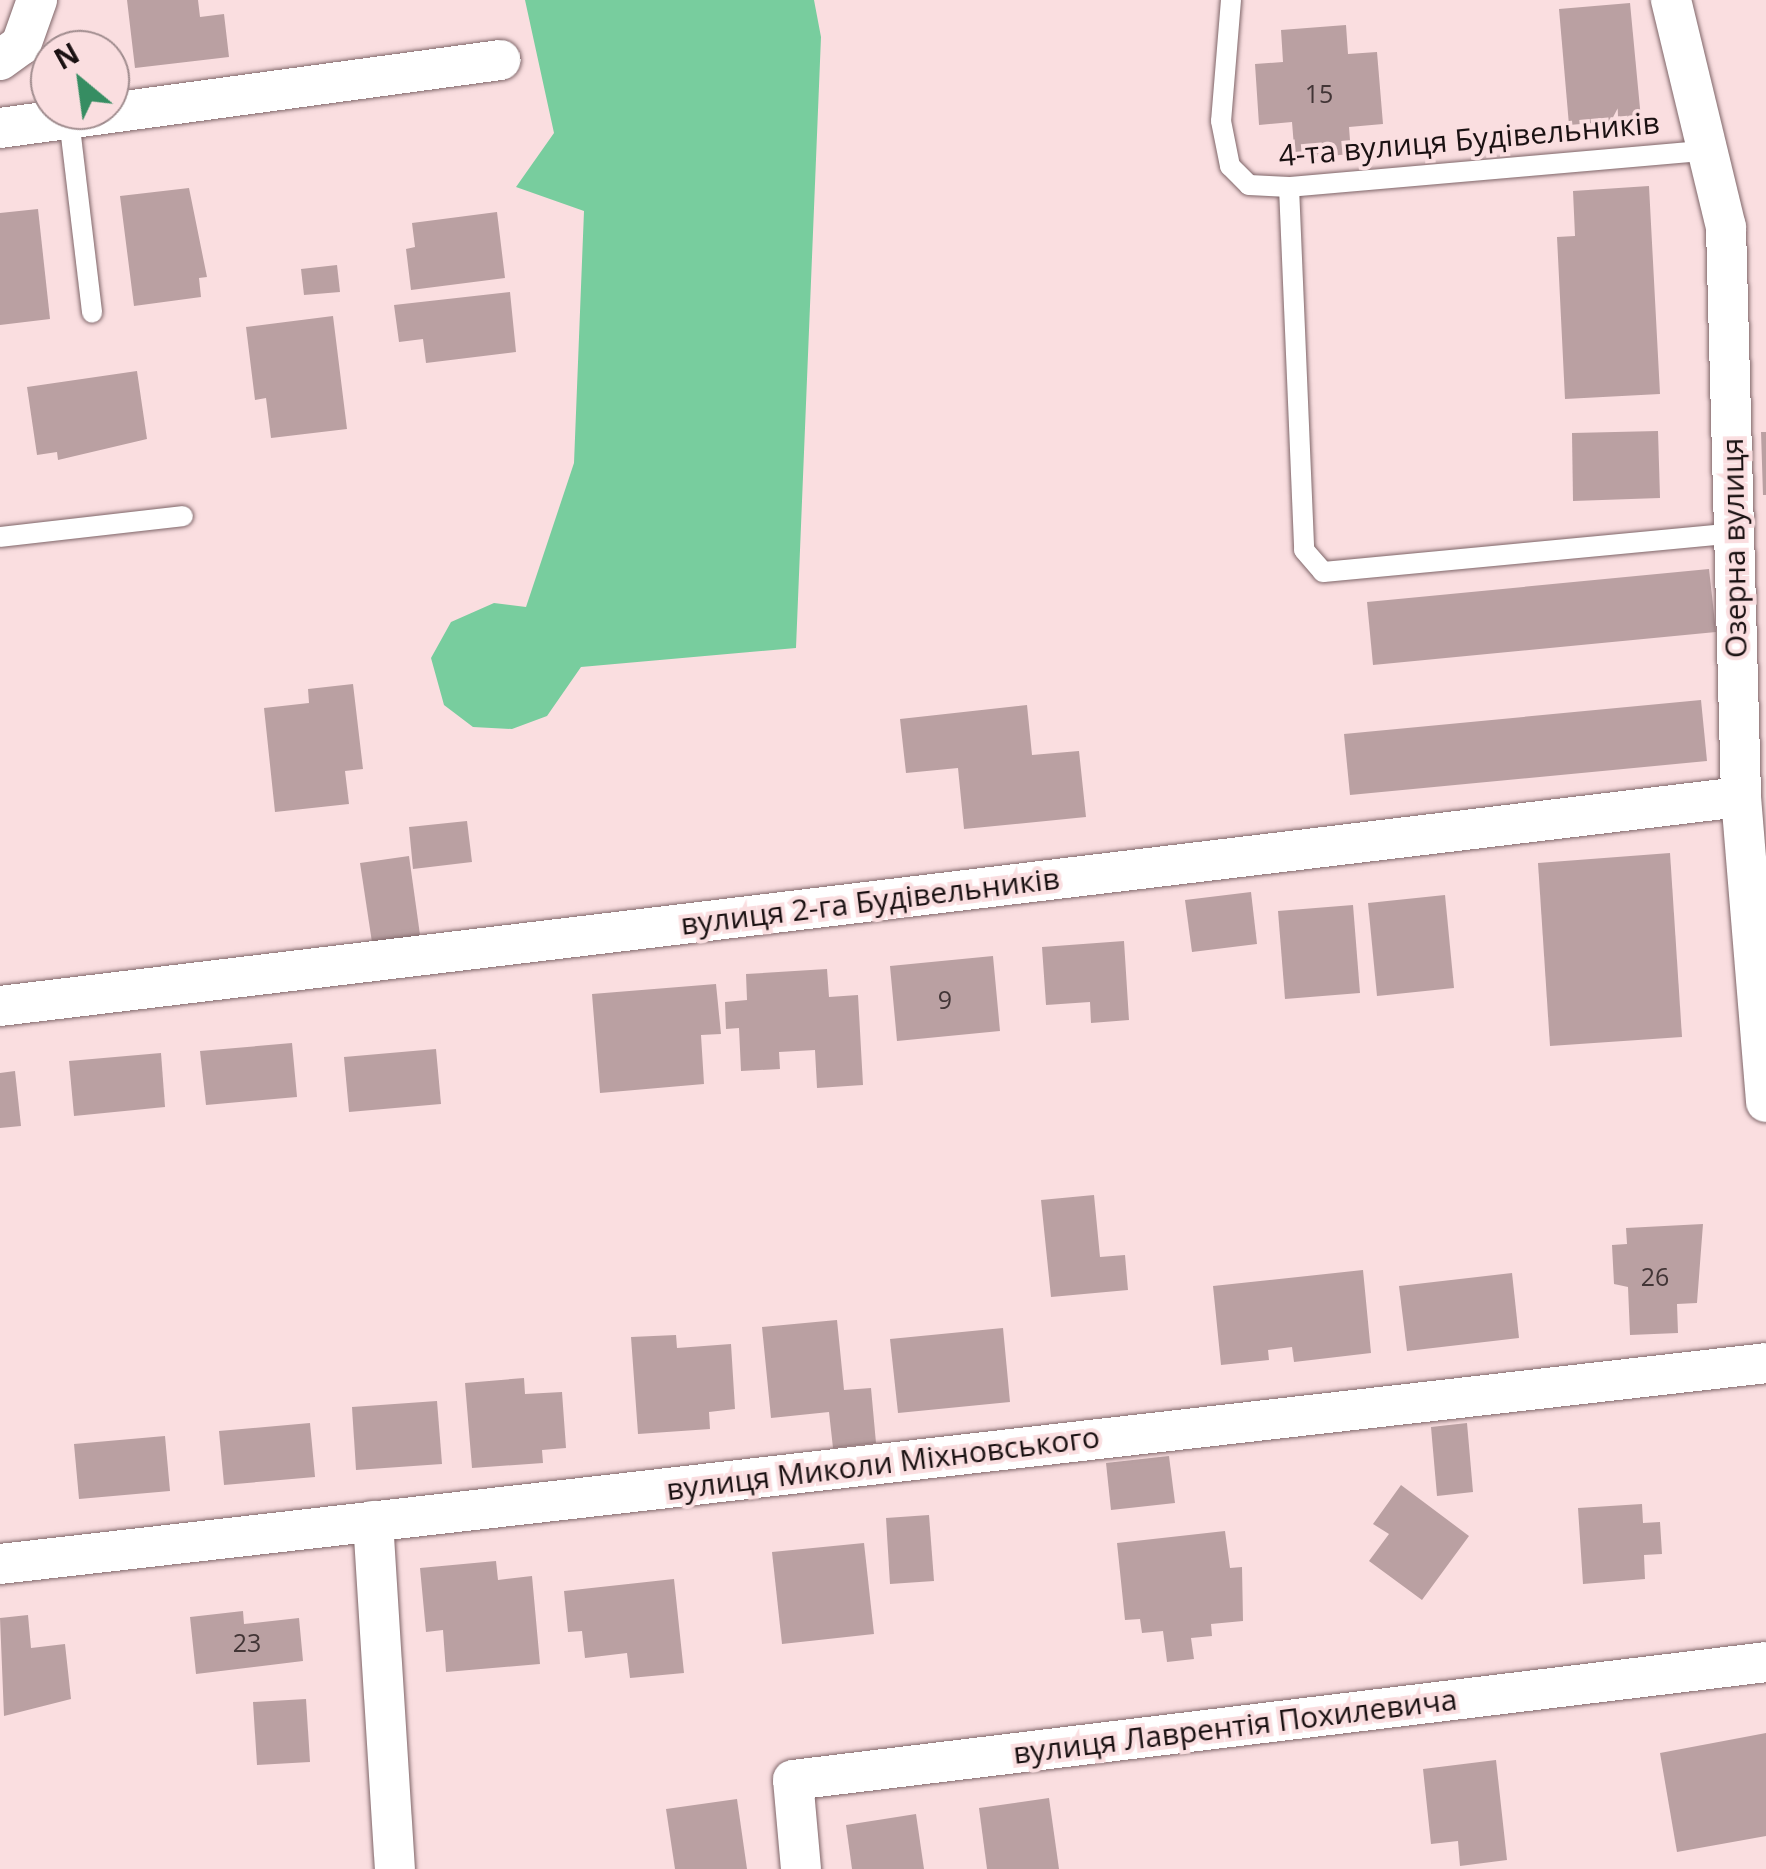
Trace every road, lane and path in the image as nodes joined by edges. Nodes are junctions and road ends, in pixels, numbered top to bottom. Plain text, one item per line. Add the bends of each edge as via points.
1 (37, 0) edge
2 (1232, 0) edge
3 (1672, 0) edge
4 (0, 60) edge
5 (500, 60) dead end
6 (130, 111) edge
7 (30, 124) edge
8 (0, 128) edge
9 (70, 130) edge
10 (1708, 150) junction
11 (1288, 187) junction
12 (92, 313) dead end
13 (183, 516) dead end
14 (1734, 533) junction
15 (0, 537) edge
16 (1740, 798) junction
17 (0, 1006) edge
18 (1766, 1102) edge
19 (1766, 1363) edge
20 (372, 1522) junction
21 (0, 1564) edge
22 (1766, 1662) edge
23 (395, 1869) edge
24 (801, 1869) edge

1 - 4 street via 21,45
2 - 11 lane, 4-та вулиця Будівельників via 1221,121 1230,166 1249,185
3 - 10 street, Озерна вулиця
5 - 6 street
7 - 8 street
9 - 12 lane
10 - 11 lane, 4-та вулиця Будівельників
10 - 14 street, Озерна вулиця via 1726,227
11 - 14 lane via 1304,550 1323,572
13 - 15 lane
14 - 16 street, Озерна вулиця
16 - 17 street, вулиця 2-га Будівельників
16 - 18 street, Озерна вулиця
19 - 20 street, вулиця Миколи Міхновського
20 - 21 street, вулиця Миколи Міхновського
20 - 23 street
22 - 24 street, вулиця Лаврентія Похилевича via 793,1780

